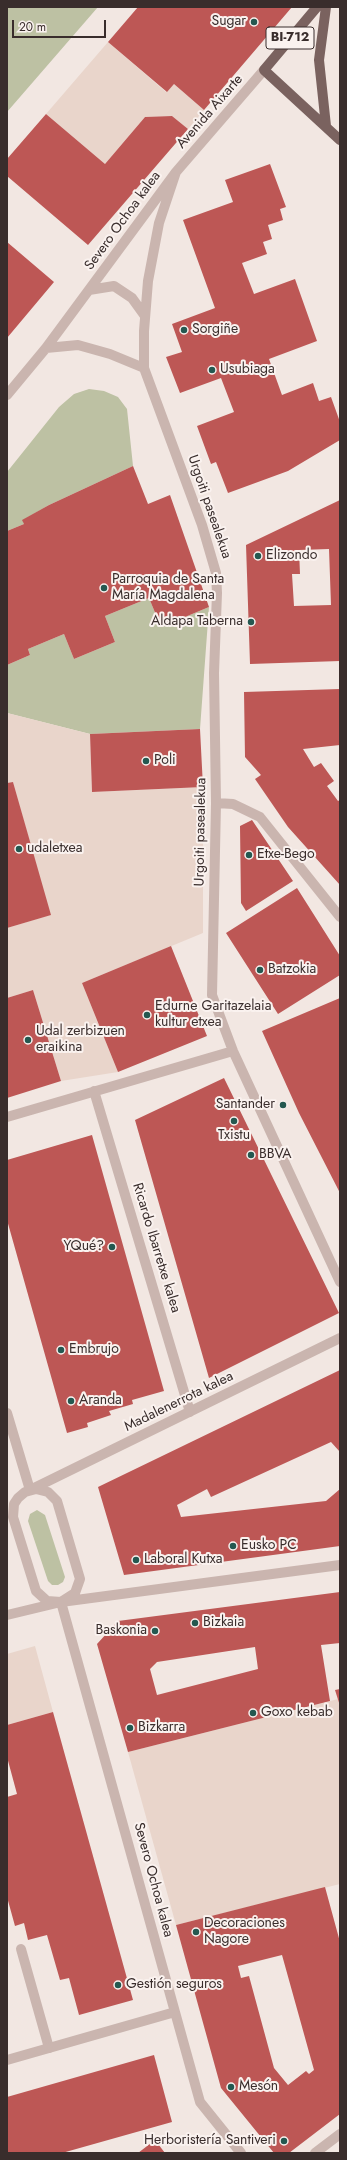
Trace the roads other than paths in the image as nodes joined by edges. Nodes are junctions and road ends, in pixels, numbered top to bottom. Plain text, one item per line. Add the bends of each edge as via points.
1 (316, 7) edge
2 (326, 7) edge
3 (264, 70) junction
4 (326, 126) junction
5 (340, 140) edge
6 (176, 172) junction
7 (89, 290) junction
8 (145, 316) junction
9 (46, 348) junction
10 (144, 368) junction
11 (7, 395) edge
12 (216, 802) junction
13 (340, 917) edge
14 (232, 1051) junction
15 (94, 1091) junction
16 (7, 1116) edge
17 (340, 1282) edge
18 (340, 1338) edge
19 (190, 1412) junction
20 (7, 1413) edge
21 (30, 1490) junction
22 (18, 1498) junction
23 (7, 1501) edge
24 (340, 1565) edge
25 (61, 1602) junction
26 (7, 1615) edge
27 (21, 1949) dead end
28 (175, 2012) junction
29 (49, 2048) junction
30 (7, 2060) edge
31 (340, 2134) edge
32 (241, 2153) edge
33 (315, 2153) edge

1 - 3 main road, BI-712
2 - 4 main road via 319,60
3 - 4 main road, BI-712
3 - 6 street, Avenida Aixarte
4 - 5 main road, BI-712
6 - 7 street, Severo Ochoa kalea
6 - 8 street, Severo Ochoa kalea via 159,223 148,280
7 - 8 street, Severo Ochoa kalea via 114,286 132,298
7 - 9 street, Severo Ochoa kalea
8 - 10 street, Severo Ochoa kalea
9 - 10 street via 78,345 110,354
9 - 11 street, Severo Ochoa kalea
10 - 12 street, Urgoiti pasealekua via 202,525 216,573
12 - 13 street via 233,804 260,817
12 - 14 street, Urgoiti pasealekua via 212,995
14 - 15 street
14 - 17 street, Urgoiti pasealekua
15 - 16 street
15 - 19 street, Ricardo Ibarretxe kalea
18 - 19 street, Madalenerrota kalea
19 - 21 street, Madalenerrota kalea
20 - 21 street
21 - 22 street
21 - 25 street via 48,1492 57,1501 80,1579 75,1593
22 - 23 street
22 - 25 street via 14,1504 13,1517 36,1591 47,1601
24 - 25 street
25 - 26 street
25 - 28 street, Severo Ochoa kalea
27 - 29 street
28 - 29 street
28 - 32 street, Severo Ochoa kalea via 200,2102
29 - 30 street
31 - 33 street

